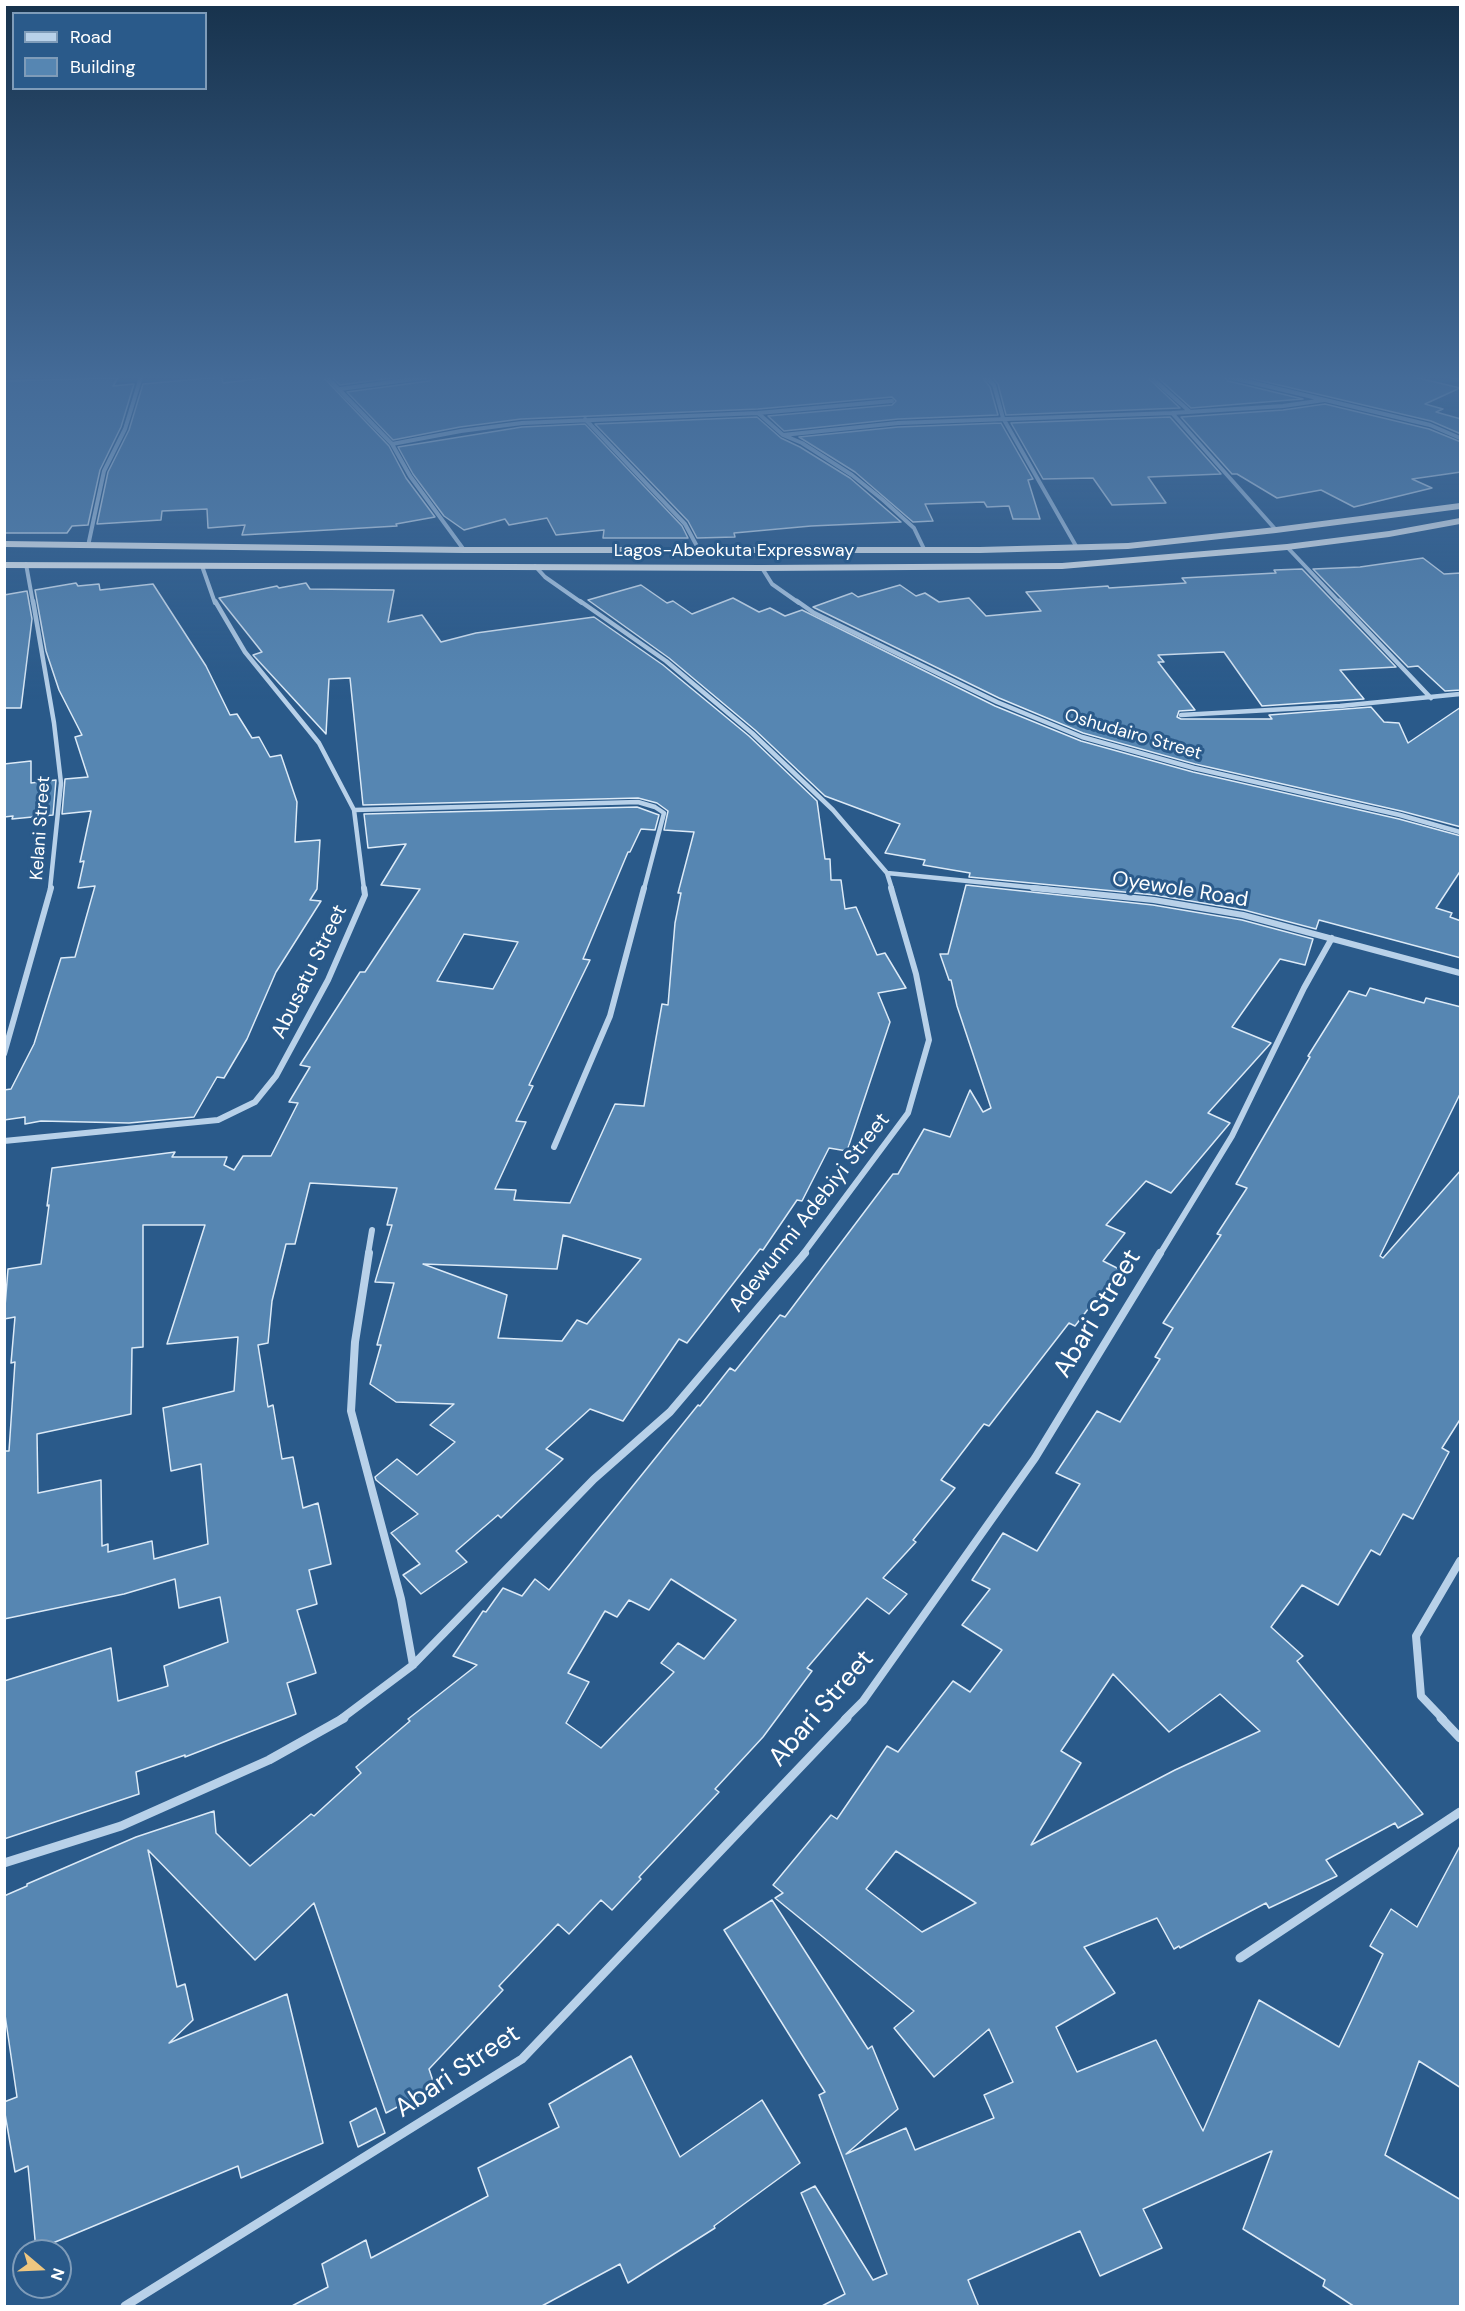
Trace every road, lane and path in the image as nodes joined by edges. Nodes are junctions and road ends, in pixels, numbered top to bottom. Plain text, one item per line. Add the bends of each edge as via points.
1 (101, 485) edge
2 (416, 485) edge
3 (648, 485) edge
4 (864, 485) edge
5 (1041, 485) edge
6 (1236, 485) edge
7 (1461, 506) edge
8 (1461, 521) edge
9 (1276, 530) junction
10 (4, 544) edge
11 (88, 546) junction
12 (1076, 546) junction
13 (1287, 547) junction
14 (464, 550) junction
15 (699, 550) junction
16 (925, 551) junction
17 (26, 564) junction
18 (4, 565) edge
19 (202, 566) junction
20 (535, 566) junction
21 (762, 568) junction
22 (1461, 694) edge
23 (1431, 698) junction
24 (1181, 715) dead end
25 (354, 810) junction
26 (1461, 832) edge
27 (887, 873) junction
28 (1332, 938) junction
29 (1461, 973) edge
30 (4, 1054) edge
31 (4, 1141) edge
32 (554, 1147) dead end
33 (372, 1230) dead end
34 (1461, 1562) edge
35 (413, 1665) junction
36 (1461, 1738) edge
37 (1461, 1812) edge
38 (4, 1863) edge
39 (1240, 1958) dead end
40 (125, 2307) edge

1 - 11 street
2 - 14 street
3 - 15 street via 685,524
4 - 16 street via 914,528
5 - 12 street
6 - 9 street
7 - 9 highway, Lagos-Abeokuta Expressway
8 - 13 highway, Lagos-Abeokuta Expressway
9 - 12 highway, Lagos-Abeokuta Expressway via 1128,546
10 - 11 highway, Lagos-Abeokuta Expressway
11 - 14 highway, Lagos-Abeokuta Expressway
12 - 16 highway, Lagos-Abeokuta Expressway
13 - 21 highway, Lagos-Abeokuta Expressway via 1062,566
13 - 23 street
14 - 15 highway, Lagos-Abeokuta Expressway
15 - 16 highway, Lagos-Abeokuta Expressway
17 - 18 highway, Lagos-Abeokuta Expressway
17 - 19 highway, Lagos-Abeokuta Expressway
17 - 30 street, Kelani Street via 61,783 50,893
19 - 20 highway, Lagos-Abeokuta Expressway
19 - 25 street, Abusatu Street via 217,607 245,652 319,743
20 - 21 highway, Lagos-Abeokuta Expressway
20 - 27 street, Adewunmi Adebiyi Street via 545,577 666,661 752,733 833,810
21 - 26 street, Oshudairo Street via 772,584 814,613 997,702 1082,737
22 - 23 street
23 - 24 street
25 - 31 street, Abusatu Street via 365,895 323,990 276,1076 255,1102 218,1120
25 - 32 street via 638,802 664,813 610,1016
27 - 28 street, Oyewole Road via 1154,900 1243,915
27 - 35 street, Adewunmi Adebiyi Street via 916,974 929,1040 908,1113 807,1250 670,1412 594,1479
28 - 29 street, Oyewole Road
28 - 40 street, Abari Street via 1232,1136 1035,1458 863,1701 522,2060
33 - 35 street via 351,1411 401,1599
34 - 36 street via 1416,1636 1421,1696
35 - 38 street, Adewunmi Adebiyi Street via 344,1718 269,1760 121,1826
37 - 39 street

